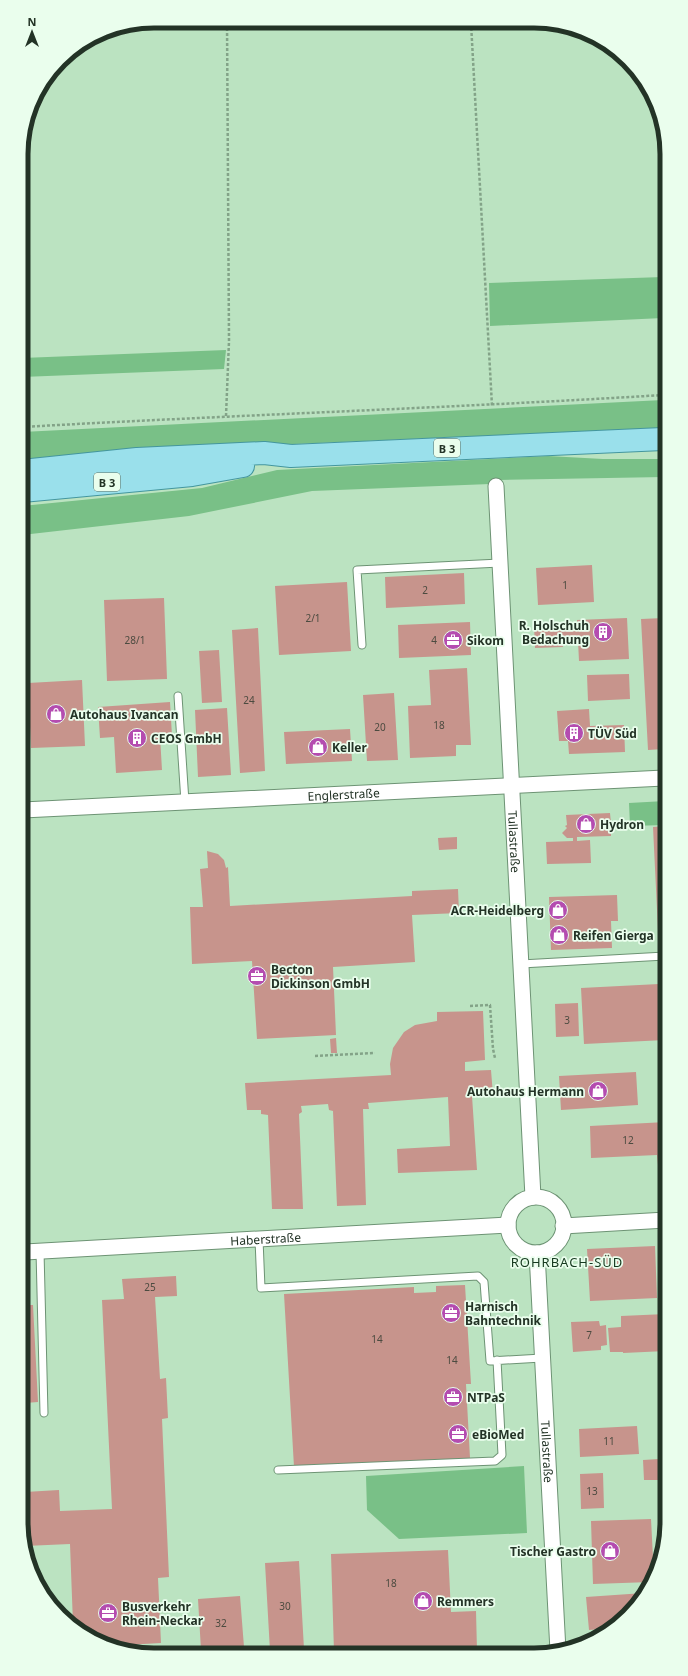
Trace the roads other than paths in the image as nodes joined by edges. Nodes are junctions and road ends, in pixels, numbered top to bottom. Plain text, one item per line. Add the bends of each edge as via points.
1 (660, 439) edge
2 (291, 456) junction
3 (28, 470) edge
4 (496, 486) dead end
5 (28, 490) edge
6 (500, 563) junction
7 (362, 645) dead end
8 (178, 696) dead end
9 (660, 778) edge
10 (511, 786) junction
11 (185, 802) junction
12 (28, 810) edge
13 (660, 956) edge
14 (521, 964) junction
15 (533, 1197) junction
16 (660, 1220) edge
17 (508, 1225) junction
18 (563, 1226) junction
19 (258, 1240) junction
20 (40, 1251) junction
21 (28, 1252) edge
22 (537, 1253) junction
23 (542, 1358) junction
24 (497, 1360) junction
25 (44, 1413) dead end
26 (278, 1470) dead end
27 (558, 1646) edge

1 - 2 main road, B 3
2 - 3 main road, B 3 via 264,453 137,460
2 - 5 main road, B 3 via 192,475
4 - 6 street, Tullastraße
6 - 7 lane via 357,570
6 - 10 street, Tullastraße
8 - 11 lane
9 - 10 street, Englerstraße
10 - 11 street, Englerstraße
10 - 14 street, Tullastraße
11 - 12 street, Englerstraße
13 - 14 lane
14 - 15 street, Tullastraße
15 - 17 street via 516,1205 510,1213
15 - 18 street via 554,1204 561,1214
16 - 18 street
17 - 19 street, Haberstraße
17 - 22 street via 511,1238 518,1247
18 - 22 street via 561,1237 554,1246
19 - 20 street, Haberstraße
19 - 24 lane via 261,1288 478,1276 484,1282 490,1361
20 - 21 street, Haberstraße
20 - 25 lane
22 - 23 street, Tullastraße
23 - 24 lane
23 - 27 street, Tullastraße
24 - 26 lane via 502,1455 495,1461

